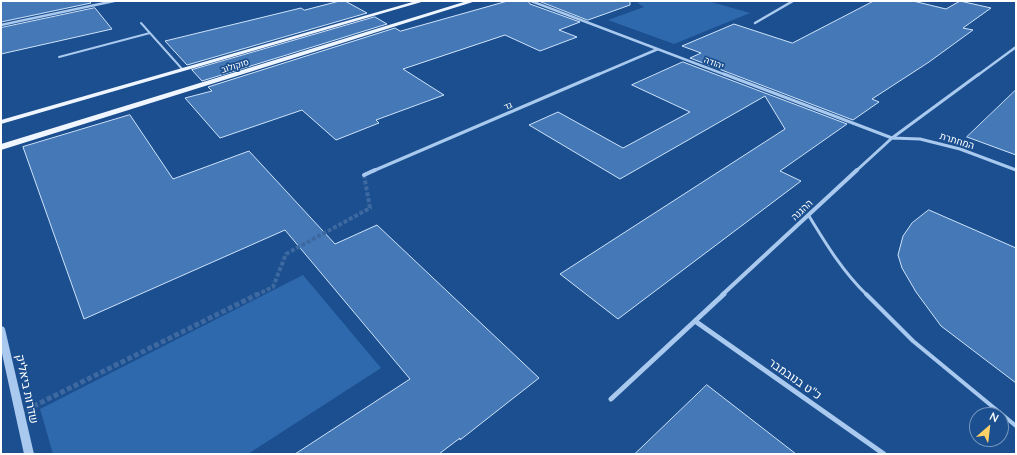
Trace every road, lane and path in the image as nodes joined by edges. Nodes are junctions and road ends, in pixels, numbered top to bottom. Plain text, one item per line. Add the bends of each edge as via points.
1 (114, 1) edge
2 (422, 1) edge
3 (473, 1) edge
4 (531, 1) edge
5 (793, 1) edge
6 (141, 23) dead end
7 (755, 23) dead end
8 (1, 26) edge
9 (150, 33) junction
10 (1016, 47) edge
11 (658, 49) junction
12 (59, 56) dead end
13 (183, 70) junction
14 (1, 122) edge
15 (892, 138) junction
16 (1, 147) edge
17 (1016, 170) edge
18 (364, 175) dead end
19 (808, 216) junction
20 (695, 321) junction
21 (1, 329) edge
22 (611, 399) dead end
23 (1016, 426) edge
24 (29, 454) edge
25 (884, 454) edge

1 - 8 street
2 - 13 main road, סוקולוב
3 - 16 main road, סוקולוב
4 - 11 street, יהודה
5 - 7 street
6 - 9 lane
9 - 12 lane
9 - 13 lane
10 - 15 street, ההגנה
11 - 15 street, יהודה
11 - 18 street, גד
13 - 14 main road, סוקולוב
15 - 17 street, המחתרת via 920,139 960,149
15 - 19 street, ההגנה
19 - 20 street, ההגנה
19 - 23 lane via 853,282 913,341
20 - 22 street, ההגנה
20 - 25 street, כ"ט בנובמבר
21 - 24 street, שדרות ביאליק

